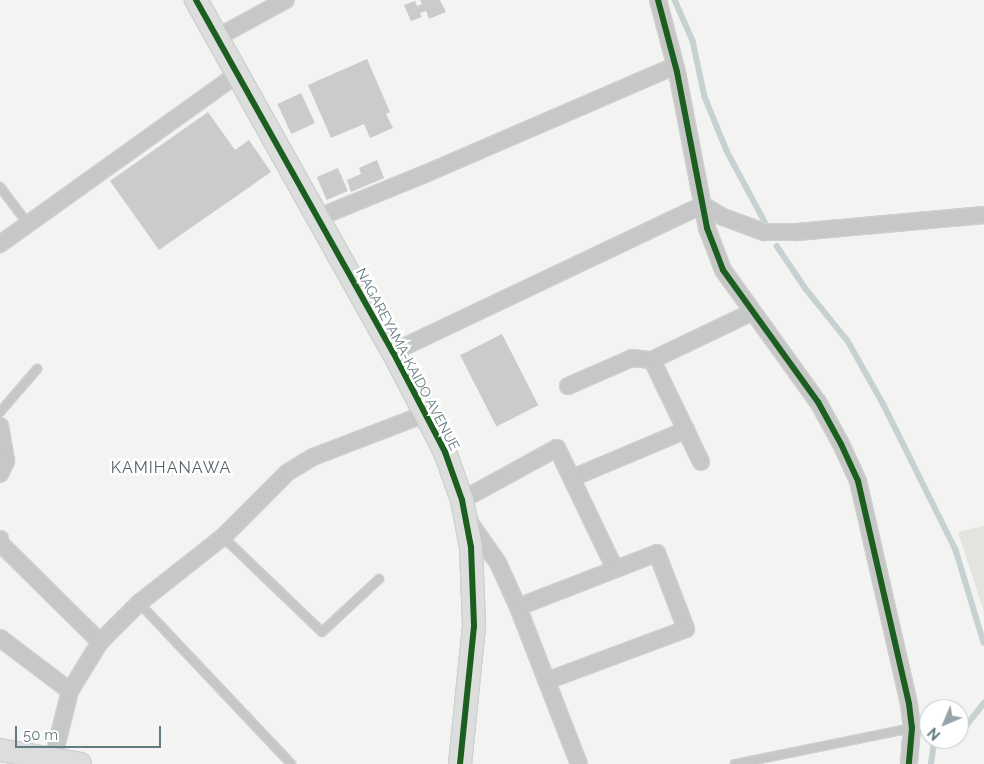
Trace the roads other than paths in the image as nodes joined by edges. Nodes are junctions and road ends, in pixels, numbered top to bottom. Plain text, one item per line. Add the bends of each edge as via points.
1 (196, 0) edge
2 (286, 0) edge
3 (658, 0) edge
4 (218, 38) junction
5 (675, 66) junction
6 (239, 73) junction
7 (0, 187) edge
8 (703, 205) junction
9 (984, 215) edge
10 (317, 218) junction
11 (28, 224) junction
12 (0, 244) edge
13 (752, 312) junction
14 (393, 352) junction
15 (652, 360) junction
16 (37, 369) dead end
17 (568, 386) dead end
18 (0, 412) edge
19 (425, 414) junction
20 (0, 426) edge
21 (686, 430) junction
22 (701, 462) dead end
23 (0, 474) edge
24 (572, 478) junction
25 (464, 508) junction
26 (223, 537) junction
27 (0, 539) edge
28 (615, 568) junction
29 (379, 579) dead end
30 (139, 603) junction
31 (518, 607) junction
32 (0, 638) edge
33 (100, 642) junction
34 (546, 681) junction
35 (70, 691) junction
36 (912, 728) junction
37 (0, 750) edge
38 (53, 759) junction
39 (80, 764) edge
40 (291, 764) edge
41 (460, 764) edge
42 (579, 764) edge
43 (735, 764) edge
44 (909, 764) edge

1 - 4 street, NAGAREYAMA-KAIDO AVENUE
2 - 4 street
3 - 5 street
4 - 6 street, NAGAREYAMA-KAIDO AVENUE
5 - 8 street
5 - 10 street
6 - 10 street, NAGAREYAMA-KAIDO AVENUE
6 - 11 street
7 - 11 lane
8 - 9 street via 764,232 797,232
8 - 13 street via 707,228 723,270
8 - 14 street
10 - 14 street, NAGAREYAMA-KAIDO AVENUE
11 - 12 street
13 - 15 street
13 - 36 street via 818,402 858,481
14 - 19 street, NAGAREYAMA-KAIDO AVENUE
15 - 17 street via 632,358
15 - 21 street
16 - 18 lane
19 - 25 street, NAGAREYAMA-KAIDO AVENUE via 445,452
19 - 26 street via 313,457 288,472
20 - 23 street via 6,461
21 - 22 street
21 - 24 street
24 - 25 street via 557,448
24 - 28 street
25 - 31 street via 498,563
25 - 41 street, NAGAREYAMA-KAIDO AVENUE via 473,578 474,626
26 - 29 lane via 322,632
26 - 30 street
27 - 33 street via 0,543
28 - 31 street
28 - 34 street via 657,553 686,630
30 - 33 street
30 - 40 lane
31 - 34 street
32 - 35 street
33 - 35 street
34 - 42 street
35 - 38 street
36 - 43 lane
36 - 44 street
37 - 38 street
38 - 39 street

